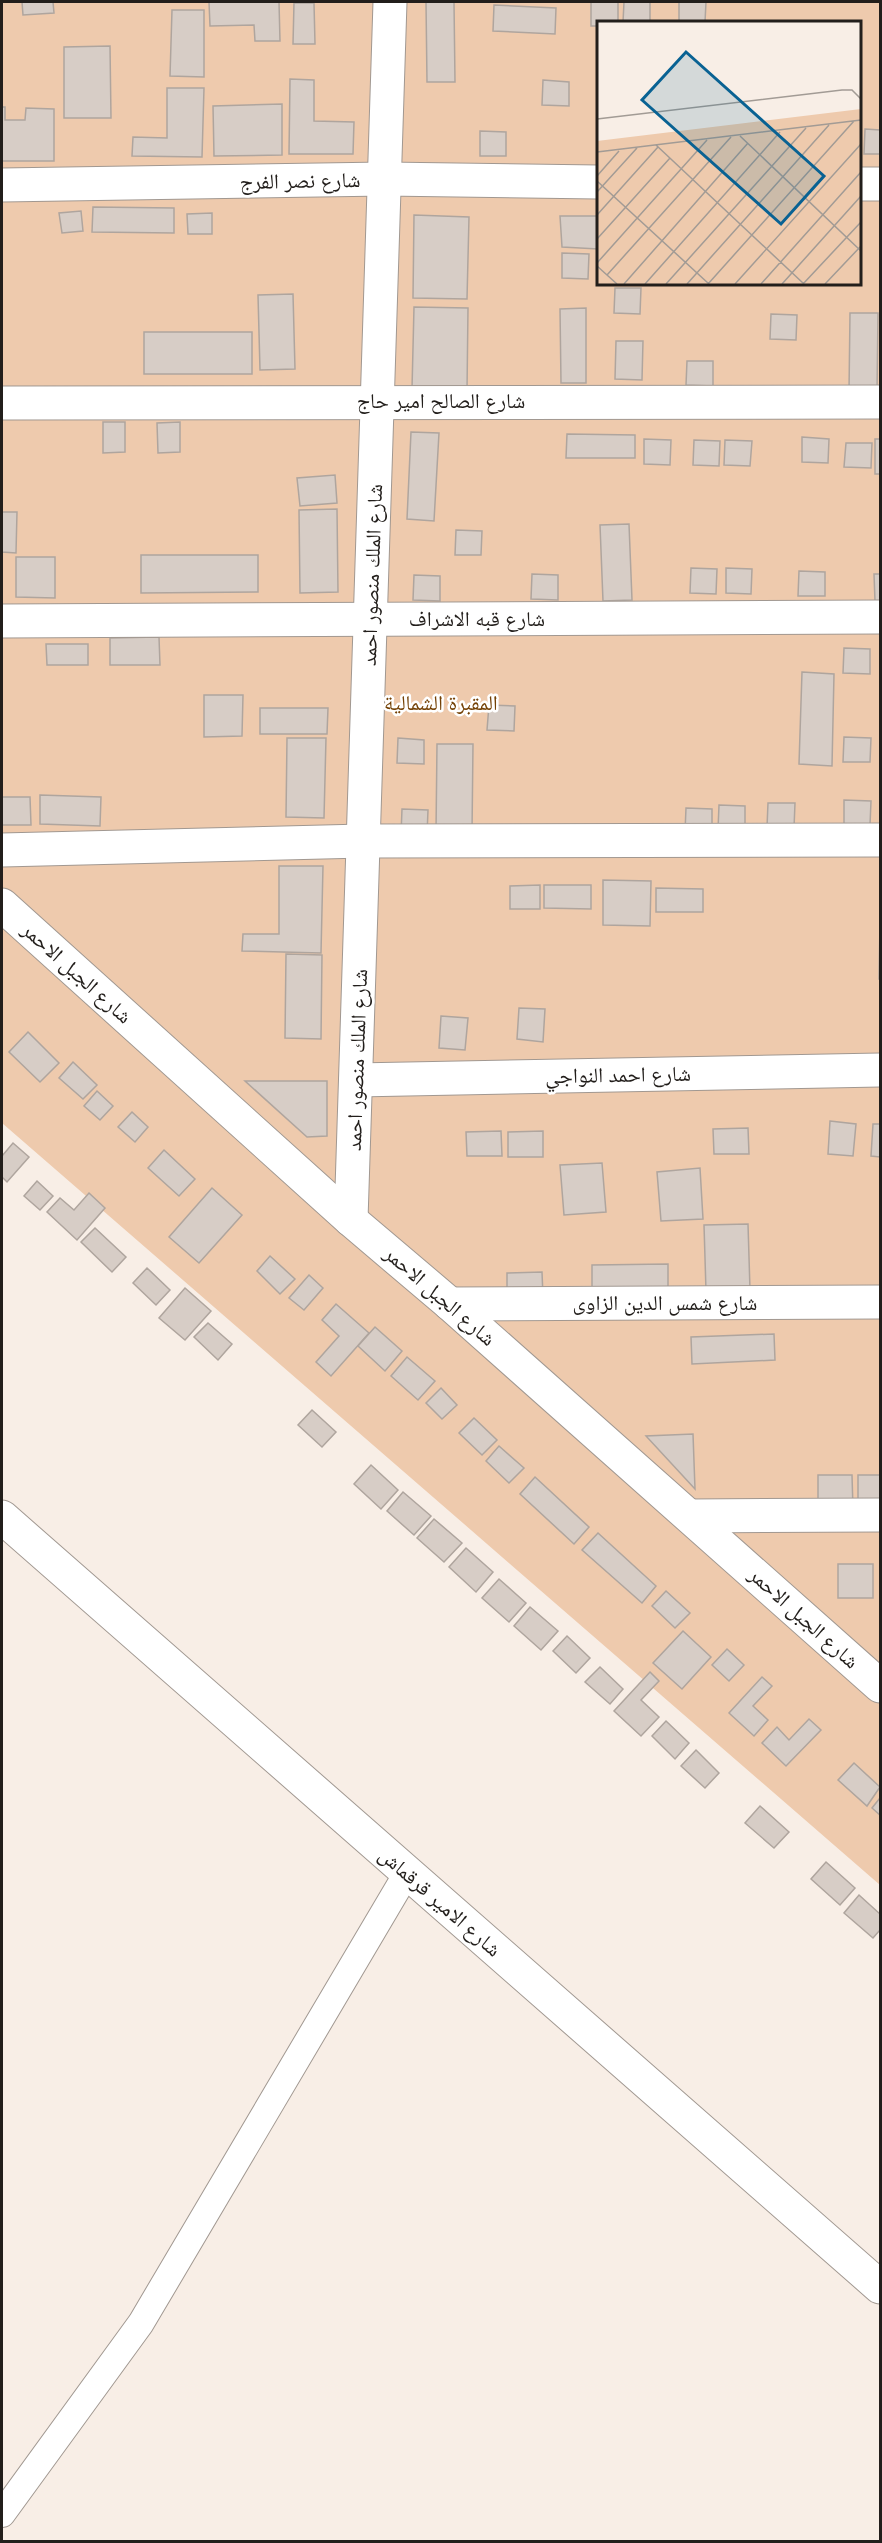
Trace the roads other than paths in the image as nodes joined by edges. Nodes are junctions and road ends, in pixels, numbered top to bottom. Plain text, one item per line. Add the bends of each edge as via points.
1 (390, 2) edge
2 (385, 179) junction
3 (597, 182) edge
4 (861, 184) edge
5 (880, 184) edge
6 (2, 185) edge
7 (378, 401) junction
8 (880, 402) edge
9 (2, 403) edge
10 (880, 617) edge
11 (370, 619) junction
12 (2, 621) edge
13 (880, 840) edge
14 (363, 841) junction
15 (2, 850) edge
16 (2, 905) edge
17 (880, 1070) edge
18 (356, 1080) junction
19 (351, 1220) junction
20 (880, 1302) edge
21 (450, 1304) junction
22 (880, 1515) edge
23 (690, 1516) junction
24 (2, 1517) edge
25 (880, 1686) edge
26 (407, 1873) junction
27 (880, 2287) edge
28 (2, 2514) edge

1 - 2 street, شارع الملك منصور احمد
2 - 3 street, شارع نصر الفرج
2 - 6 street, شارع نصر الفرج
2 - 7 street, شارع الملك منصور احمد
4 - 5 street
7 - 8 street, شارع الصالح امير حاج
7 - 9 street, شارع الصالح امير حاج
7 - 11 street, شارع الملك منصور احمد
10 - 11 street, شارع قبه الاشراف
11 - 12 street, شارع قبه الاشراف
11 - 14 street, شارع الملك منصور احمد
13 - 14 street
14 - 15 street
14 - 18 street, شارع الملك منصور احمد
16 - 19 street, شارع الجبل الاحمر
17 - 18 street, شارع احمد النواجي
18 - 19 street, شارع الملك منصور احمد
19 - 21 street, شارع الجبل الاحمر
20 - 21 street, شارع شمس الدين الزاوى
21 - 23 street, شارع الجبل الاحمر
22 - 23 street
23 - 25 street, شارع الجبل الاحمر
24 - 26 street, شارع الامير قرقماش
26 - 27 street, شارع الامير قرقماش
26 - 28 lane via 141,2323

